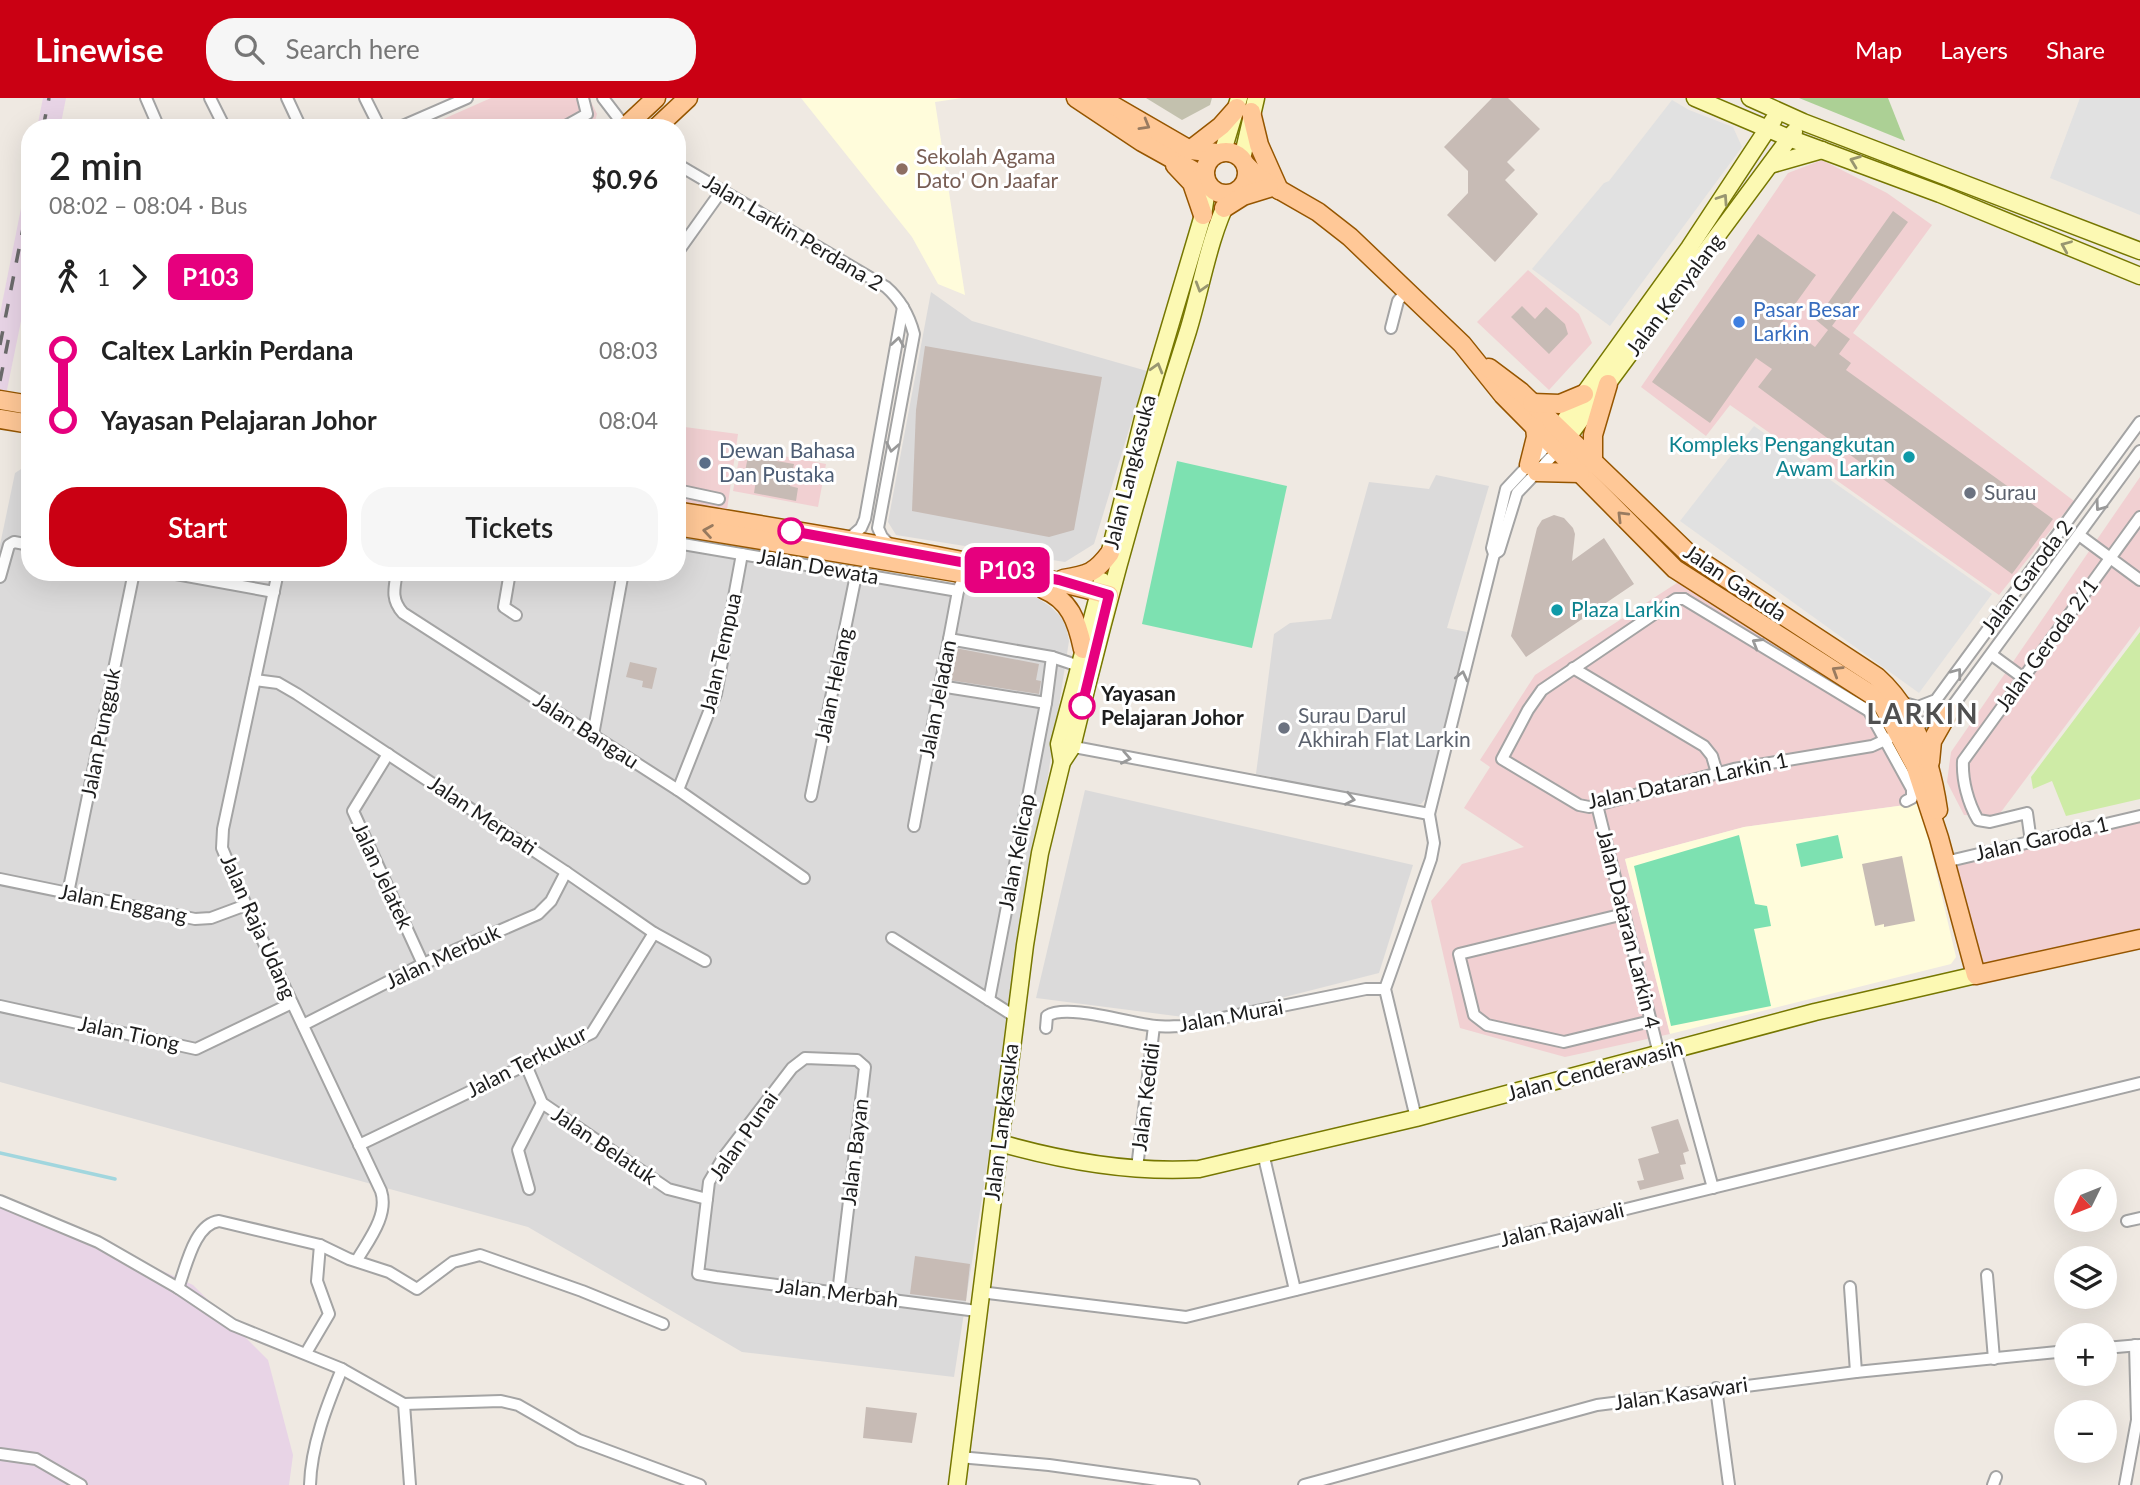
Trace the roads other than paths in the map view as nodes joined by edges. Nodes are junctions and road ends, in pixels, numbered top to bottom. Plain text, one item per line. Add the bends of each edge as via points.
1 (146, 98) edge
2 (210, 98) edge
3 (287, 98) edge
4 (365, 98) edge
5 (467, 98) edge
6 (583, 98) edge
7 (603, 98) edge
8 (656, 98) edge
9 (688, 98) edge
10 (1076, 98) edge
11 (1101, 98) edge
12 (1695, 98) edge
13 (1750, 98) edge
14 (446, 102) edge
15 (1246, 104) edge
16 (1779, 111) junction
17 (1733, 114) junction
18 (155, 119) edge
19 (220, 119) edge
20 (298, 119) edge
21 (376, 119) edge
22 (415, 119) edge
23 (578, 119) edge
24 (618, 119) edge
25 (634, 119) edge
26 (666, 119) edge
27 (1801, 121) junction
28 (1769, 129) junction
29 (1790, 138) junction
30 (1190, 150) junction
31 (1824, 150) junction
32 (1220, 152) junction
33 (1753, 155) junction
34 (1168, 158) junction
35 (1244, 162) junction
36 (1772, 164) junction
37 (686, 169) edge
38 (1946, 176) junction
39 (1206, 180) junction
40 (722, 190) junction
41 (1278, 191) junction
42 (1940, 194) junction
43 (1231, 197) junction
44 (1203, 215) junction
45 (686, 240) edge
46 (2139, 249) edge
47 (2140, 276) edge
48 (1406, 291) junction
49 (903, 307) junction
50 (1391, 328) dead end
51 (1472, 356) junction
52 (1608, 384) junction
53 (1584, 394) junction
54 (0, 400) edge
55 (21, 403) edge
56 (1532, 403) junction
57 (2140, 422) edge
58 (1535, 427) junction
59 (1558, 440) junction
60 (2140, 451) edge
61 (1533, 468) junction
62 (1587, 468) junction
63 (686, 492) edge
64 (719, 499) dead end
65 (686, 515) edge
66 (2140, 517) edge
67 (686, 528) edge
68 (2079, 535) junction
69 (743, 538) junction
70 (846, 541) junction
71 (686, 542) edge
72 (21, 543) edge
73 (891, 547) junction
74 (1110, 553) junction
75 (2111, 558) junction
76 (965, 574) junction
77 (856, 575) junction
78 (0, 577) edge
79 (2140, 580) edge
80 (132, 581) edge
81 (214, 581) edge
82 (276, 581) edge
83 (395, 581) edge
84 (508, 581) edge
85 (621, 581) edge
86 (1696, 583) junction
87 (1051, 584) junction
88 (958, 591) junction
89 (274, 592) junction
90 (1103, 598) junction
91 (1684, 599) junction
92 (516, 615) dead end
93 (949, 639) junction
94 (1992, 655) junction
95 (1052, 657) junction
96 (1081, 657) junction
97 (1573, 668) junction
98 (2022, 677) junction
99 (255, 680) junction
100 (940, 686) junction
101 (1901, 702) junction
102 (1046, 703) junction
103 (1949, 711) junction
104 (593, 735) junction
105 (1900, 736) junction
106 (1066, 745) junction
107 (388, 754) junction
108 (1931, 767) junction
109 (1717, 773) junction
110 (678, 790) junction
111 (811, 796) dead end
112 (1906, 801) dead end
113 (1597, 805) junction
114 (1429, 814) junction
115 (2140, 816) edge
116 (914, 826) dead end
117 (1938, 838) junction
118 (2031, 842) junction
119 (1945, 862) junction
120 (566, 872) junction
121 (804, 878) dead end
122 (0, 879) edge
123 (68, 893) junction
124 (246, 905) junction
125 (1624, 914) junction
126 (654, 933) junction
127 (892, 938) dead end
128 (2140, 939) edge
129 (705, 961) dead end
130 (423, 964) junction
131 (1976, 975) junction
132 (1385, 989) junction
133 (989, 1000) junction
134 (292, 1003) junction
135 (0, 1006) edge
136 (1014, 1016) junction
137 (1651, 1021) junction
138 (303, 1024) junction
139 (1154, 1026) junction
140 (1046, 1028) dead end
141 (1667, 1052) junction
142 (811, 1057) joint
143 (526, 1065) junction
144 (2140, 1083) edge
145 (542, 1103) junction
146 (1416, 1118) junction
147 (359, 1145) junction
148 (999, 1151) junction
149 (1263, 1153) junction
150 (1137, 1168) junction
151 (1713, 1188) junction
152 (529, 1189) dead end
153 (707, 1199) junction
154 (0, 1201) edge
155 (2140, 1218) edge
156 (2127, 1221) dead end
157 (320, 1245) junction
158 (357, 1260) junction
159 (698, 1274) joint
160 (1987, 1275) dead end
161 (1850, 1287) dead end
162 (178, 1288) junction
163 (1295, 1290) junction
164 (980, 1292) junction
165 (838, 1293) junction
166 (977, 1311) junction
167 (663, 1324) dead end
168 (2138, 1345) edge
169 (2117, 1347) edge
170 (306, 1353) junction
171 (2054, 1353) edge
172 (1994, 1359) junction
173 (342, 1369) junction
174 (1856, 1372) junction
175 (1716, 1388) junction
176 (404, 1404) junction
177 (0, 1454) edge
178 (959, 1457) junction
179 (1151, 1482) edge
180 (81, 1485) edge
181 (310, 1485) edge
182 (410, 1485) edge
183 (700, 1485) edge
184 (957, 1485) edge
185 (1194, 1485) edge
186 (1304, 1485) edge
187 (1729, 1485) edge
188 (2125, 1485) edge

1 - 18 street
2 - 19 street
3 - 20 street
4 - 21 street
5 - 14 street
6 - 23 street via 587,114
7 - 24 street
8 - 25 main road
9 - 26 main road
10 - 34 main road
11 -> 30 main road
12 - 17 street
13 - 16 street
14 - 22 street
15 - 30 main road
15 - 32 street
15 - 35 street
15 - 41 main road
16 - 27 street
16 - 28 street, Jalan Kenyalang
17 - 28 street
17 - 33 street via 1746,128
27 - 29 street, Jalan Kenyalang
27 - 38 street
28 - 29 street
28 - 33 street, Jalan Kenyalang
29 - 31 street
29 - 36 street, Jalan Kenyalang
30 - 32 main road
31 - 36 street
42 -> 31 street
32 - 35 main road via 1230,152
32 - 39 main road via 1207,163
53 -> 33 street, Jalan Kenyalang
34 - 39 main road
34 - 44 main road via 1192,183
35 - 41 main road, Jalan Garuda
35 - 43 main road via 1246,179
36 - 52 street, Jalan Kenyalang
37 - 40 street, Jalan Larkin Perdana 2
38 - 42 street
38 - 46 street
39 - 43 main road
39 - 44 street, Jalan Langkasuka
40 - 45 street
40 - 49 street, Jalan Larkin Perdana 2 via 886,287
41 - 43 main road
41 - 48 main road, Jalan Garuda via 1318,212
47 -> 42 street
43 -> 90 street, Jalan Langkasuka
74 -> 44 street, Jalan Langkasuka via 1145,410
48 - 50 street via 1398,301
48 - 51 main road, Jalan Garuda
70 -> 49 street, Jalan Larkin Perdana 2 via 865,519
49 -> 73 street, Jalan Larkin Perdana 2 via 914,334 878,528
51 - 56 main road, Jalan Garuda
51 - 58 main road, Jalan Garuda
52 - 59 street, Jalan Kenyalang
52 - 62 main road
53 - 56 main road via 1560,404
53 - 59 street, Jalan Kenyalang
54 - 55 main road
56 - 59 main road, Jalan Garuda
101 -> 57 street, Jalan Garoda 2 via 1918,707 1936,700
58 - 59 main road, Jalan Garuda
58 - 61 main road
59 - 61 street
59 - 62 main road, Jalan Garuda
60 -> 68 street, Jalan Garoda 2
61 - 62 main road
114 -> 61 street via 1494,554 1499,551 1517,493
86 -> 62 main road, Jalan Garuda via 1675,569
62 - 101 main road, Jalan Garuda via 1688,553 1877,677
63 - 64 street
65 - 69 main road
66 - 75 street, Jalan Geroda 2/1
69 -> 67 main road
68 - 75 street
68 - 94 street, Jalan Garoda 2
69 - 70 main road
69 - 71 street, Jalan Dewata
69 - 76 main road
69 - 77 street, Jalan Dewata
69 - 110 street, Jalan Tempua via 716,694
70 - 73 main road
72 - 78 street via 14,542 6,549
73 - 87 main road
74 - 87 main road via 1091,573
74 - 90 street, Jalan Langkasuka
75 - 79 street
75 - 98 street, Jalan Geroda 2/1
76 - 87 main road
76 - 88 street, Jalan Jeladan
77 - 88 street, Jalan Dewata
77 - 111 street, Jalan Helang
80 - 123 street, Jalan Pungguk
81 - 89 street
82 - 89 street, Jalan Raja Udang
83 - 104 street, Jalan Bangau via 393,594 403,613
84 - 92 street via 504,607
85 - 104 street
86 - 91 street
105 -> 86 main road, Jalan Garuda via 1880,700
87 - 90 main road
87 - 96 main road via 1079,628
88 - 93 street, Jalan Jeladan
89 - 99 street, Jalan Raja Udang
90 - 96 street, Jalan Langkasuka
90 - 106 street, Jalan Langkasuka
91 - 97 street via 1676,599
105 -> 91 street via 1863,707
93 - 95 street
93 - 100 street, Jalan Jeladan
94 - 98 street
94 - 103 street, Jalan Garoda 2
95 - 96 street
95 - 102 street, Jalan Kelicap
96 - 106 street, Jalan Langkasuka
97 - 109 street via 1704,746
97 - 113 street, Jalan Dataran Larkin 1 via 1538,695 1502,760 1579,804
98 - 118 street, Jalan Geroda 2/1 via 1963,761 1962,774 1978,820 2027,813
99 - 107 street, Jalan Merpati via 278,683
99 - 124 street, Jalan Raja Udang via 222,848
100 - 102 street
100 - 116 street, Jalan Jeladan
101 - 105 main road, Jalan Garuda
102 - 133 street, Jalan Kelicap
103 - 105 street, Jalan Garoda 2
103 - 108 main road via 1929,749
104 - 110 street, Jalan Bangau
105 - 108 main road, Jalan Garuda
105 - 109 street, Jalan Dataran Larkin 1
105 - 112 street via 1912,789 1912,798
105 - 117 main road, Jalan Garuda via 1915,765
106 -> 114 street
106 - 136 street, Jalan Langkasuka via 1040,853
107 - 120 street, Jalan Merpati
107 - 130 street, Jalan Jelatek via 353,811
108 - 117 main road, Jalan Garuda
109 - 113 street, Jalan Dataran Larkin 1
110 - 121 street, Jalan Bangau
113 - 125 street, Jalan Dataran Larkin 4
114 - 132 street via 1434,843 1431,859
115 - 118 street, Jalan Garoda 1
117 - 119 main road, Jalan Garuda
118 - 119 street, Jalan Garoda 1
119 - 131 main road, Jalan Garuda
120 - 126 street, Jalan Merpati
120 - 130 street, Jalan Merbuk via 551,901 538,914
122 - 123 street, Jalan Enggang
123 - 124 street, Jalan Enggang via 195,919
124 - 134 street, Jalan Raja Udang
125 - 137 street, Jalan Dataran Larkin 4
125 - 137 street via 1460,954 1474,1015 1487,1025 1564,1042
126 - 129 street, Jalan Merpati
126 - 143 street, Jalan Terkukur via 592,1033
127 - 133 street
128 - 131 main road, Jalan Cenderawasih
130 - 138 street, Jalan Merbuk
131 - 141 street, Jalan Cenderawasih
132 - 139 street, Jalan Murai via 1183,1026
132 - 146 street
133 - 136 street
134 - 135 street, Jalan Tiong via 196,1049
134 - 138 street, Jalan Raja Udang
136 - 148 street, Jalan Langkasuka
137 - 141 street, Jalan Dataran Larkin 4
138 - 147 street, Jalan Raja Udang
139 - 140 street, Jalan Murai via 1065,1012 1049,1014
139 - 150 street, Jalan Kedidi
141 - 146 street, Jalan Cenderawasih
141 - 151 street, Jalan Dataran Larkin 4
142 - 153 street, Jalan Punai via 792,1068 723,1158 709,1182
142 - 165 street, Jalan Bayan via 857,1060 865,1066
143 - 145 street, Jalan Belatuk
143 - 147 street, Jalan Terkukur
144 - 151 street, Jalan Rajawali
145 - 152 street via 518,1150
145 - 153 street, Jalan Belatuk via 668,1189
146 - 149 street, Jalan Cenderawasih
147 - 158 street, Jalan Raja Udang via 384,1199 378,1225
148 - 150 street, Jalan Cenderawasih
148 - 164 street, Jalan Langkasuka
149 - 150 street, Jalan Cenderawasih via 1199,1169
149 - 163 street
151 - 163 street, Jalan Rajawali
153 - 159 street, Jalan Punai
154 - 162 street via 98,1242
155 - 156 street
157 - 158 street
157 - 162 street via 214,1222 200,1234
157 - 170 street via 317,1282 329,1314
158 - 167 street via 417,1289 453,1262 480,1255
159 - 165 street, Jalan Merbah
160 - 172 street
161 - 174 street
162 - 170 street via 233,1325
163 - 164 street, Jalan Rajawali via 1186,1317
164 - 166 street, Jalan Langkasuka
165 - 166 street, Jalan Merbah
166 - 178 street, Jalan Langkasuka
168 - 169 street
168 - 188 street via 2137,1420
170 - 173 street
171 - 172 street, Jalan Kasawari
172 - 174 street, Jalan Kasawari
173 - 176 street
173 - 181 street via 326,1409
174 - 175 street, Jalan Kasawari
175 - 186 street, Jalan Kasawari via 1597,1405
175 - 187 street
176 - 182 street
176 - 183 street via 501,1401 519,1405 579,1440
177 - 180 street via 36,1459
178 - 179 street via 1049,1465
178 - 184 street, Jalan Langkasuka
179 - 185 street

